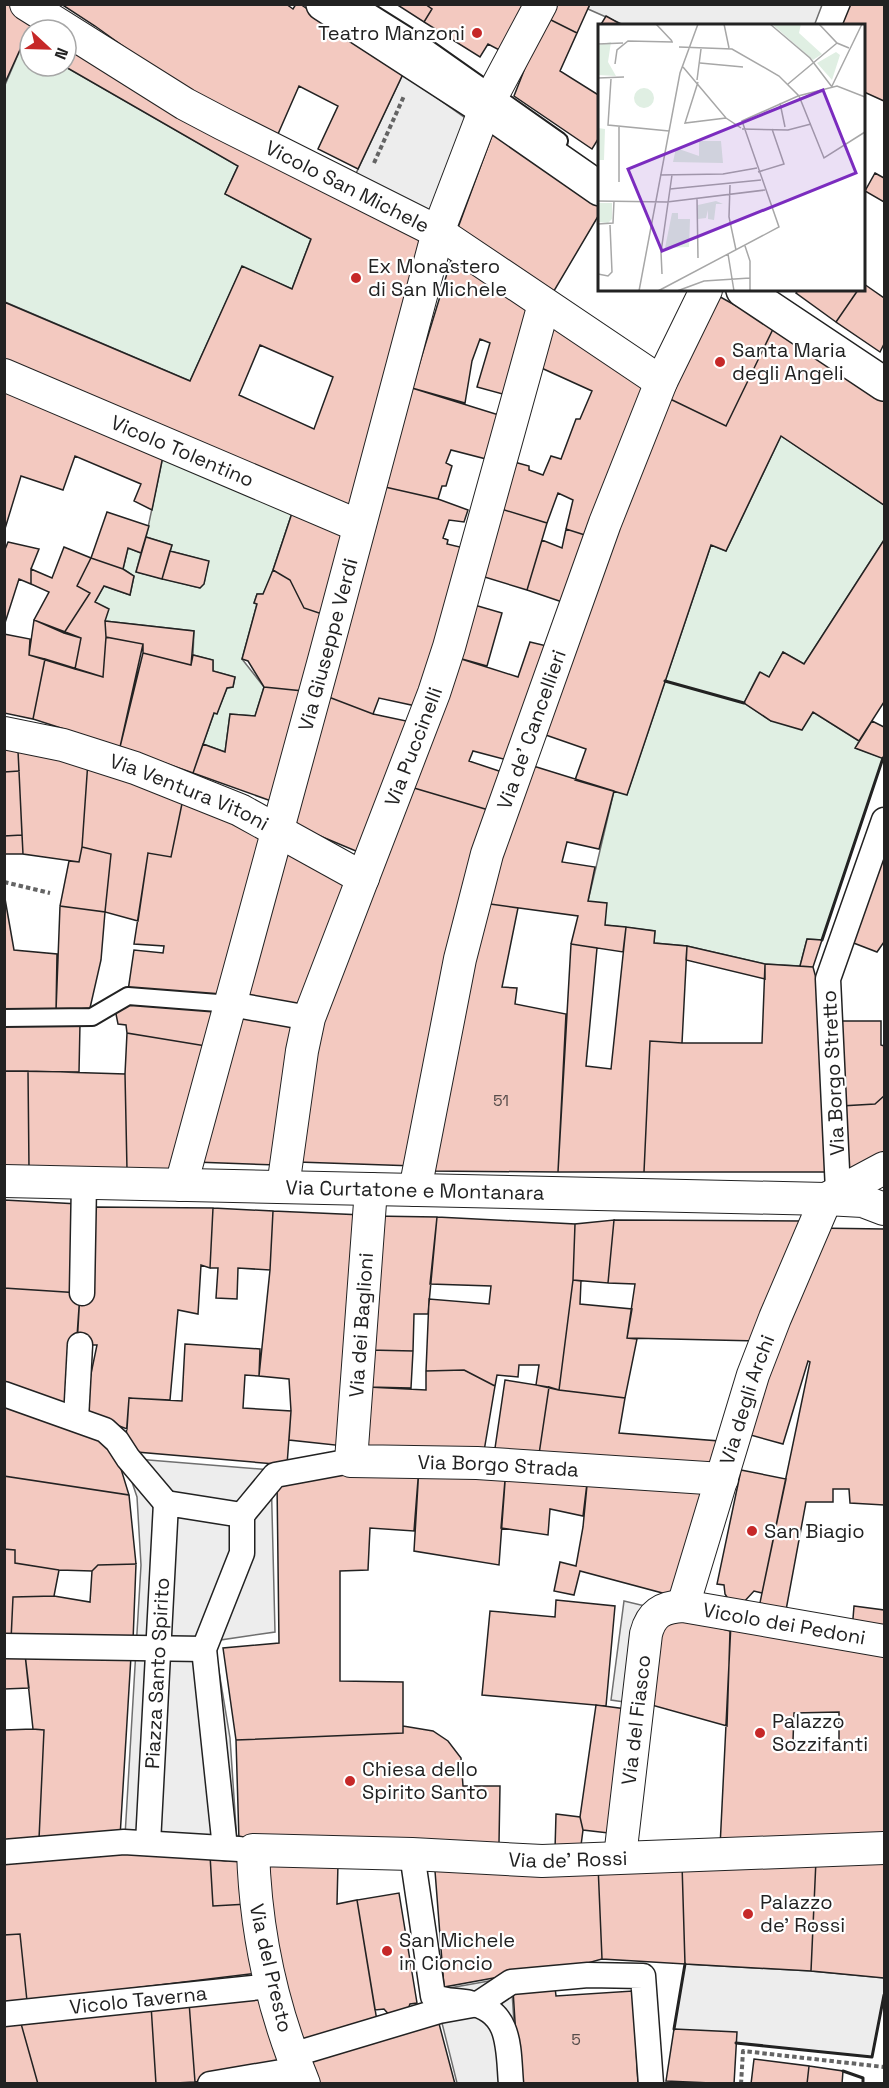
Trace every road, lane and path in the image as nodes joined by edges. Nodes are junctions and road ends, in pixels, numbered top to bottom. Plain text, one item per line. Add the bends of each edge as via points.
1 (26, 4) edge
2 (323, 4) edge
3 (357, 4) edge
4 (541, 4) edge
5 (416, 65) junction
6 (488, 101) junction
7 (574, 151) dead end
8 (598, 187) edge
9 (359, 192) junction
10 (438, 232) junction
11 (706, 291) edge
12 (745, 291) edge
13 (770, 291) edge
14 (544, 304) junction
15 (885, 370) edge
16 (4, 375) edge
17 (661, 382) junction
18 (885, 384) edge
19 (359, 526) junction
20 (4, 733) edge
21 (885, 820) edge
22 (276, 831) junction
23 (363, 878) junction
24 (4, 882) edge
25 (50, 893) dead end
26 (231, 1004) junction
27 (4, 1018) edge
28 (309, 1018) junction
29 (885, 1168) edge
30 (4, 1181) edge
31 (84, 1183) junction
32 (181, 1185) junction
33 (283, 1187) junction
34 (371, 1189) junction
35 (415, 1190) junction
36 (832, 1195) junction
37 (885, 1209) edge
38 (82, 1293) dead end
39 (80, 1345) dead end
40 (4, 1394) edge
41 (76, 1419) junction
42 (351, 1461) junction
43 (722, 1479) junction
44 (166, 1503) junction
45 (242, 1515) junction
46 (683, 1606) junction
47 (885, 1641) edge
48 (4, 1646) edge
49 (158, 1648) junction
50 (204, 1649) junction
51 (147, 1844) junction
52 (885, 1848) edge
53 (239, 1849) junction
54 (4, 1852) edge
55 (412, 1854) junction
56 (620, 1857) junction
57 (271, 1986) junction
58 (436, 2004) junction
59 (478, 2004) junction
60 (4, 2014) edge
61 (885, 2067) edge
62 (298, 2069) edge
63 (651, 2083) edge
64 (210, 2084) edge
65 (511, 2084) edge
66 (741, 2084) edge

1 - 9 street, Vicolo San Michele via 185,104
2 - 5 street
3 - 6 lane via 424,46
4 - 6 street, Via Giuseppe Verdi
5 - 6 street
5 - 9 path
6 - 7 lane
6 - 8 street
6 - 10 street, Via Giuseppe Verdi
9 - 10 street, Vicolo San Michele
10 - 14 street, Vicolo San Michele
10 - 19 street, Via Giuseppe Verdi
11 - 17 street, Via de' Cancellieri
12 - 18 street
13 - 15 lane
14 - 17 street, Vicolo San Michele
14 - 23 street, Via Puccinelli via 449,647
16 - 19 street, Vicolo Tolentino
17 - 35 street, Via de' Cancellieri via 605,523 487,854 460,959
19 - 22 street, Via Giuseppe Verdi
20 - 22 street, Via Ventura Vitoni via 63,745 135,768 240,810
21 - 36 street, Via Borgo Stretto via 828,979
22 - 23 street, Via Ventura Vitoni
22 - 26 street, Via Giuseppe Verdi
23 - 28 street, Via Puccinelli
24 - 25 path
26 - 27 lane via 128,996 92,1017
26 - 28 street
26 - 32 street, Via Giuseppe Verdi
28 - 33 street, Via Puccinelli
29 - 36 street, Via Curtatone e Montanara
30 - 31 street, Via Curtatone e Montanara
31 - 32 street, Via Curtatone e Montanara
31 - 38 street
32 - 33 street, Via Curtatone e Montanara
33 - 34 street, Via Curtatone e Montanara
34 - 35 street, Via Curtatone e Montanara
34 - 42 street, Via dei Baglioni
35 - 36 street, Via Curtatone e Montanara
36 - 37 street, Via Curtatone e Montanara
36 - 43 street, Via degli Archi via 775,1318 736,1426
39 - 41 street
40 - 41 street
41 - 44 street via 105,1430 117,1441
42 - 43 street, Via Borgo Strada via 477,1463
42 - 45 street, Via Borgo Strada via 275,1475
43 - 46 street, Via degli Archi
44 - 45 street
44 - 49 street, Piazza Santo Spirito
45 - 50 street via 242,1553
46 - 47 street, Vicolo dei Pedoni
46 - 56 street, Via del Fiasco via 672,1606 654,1615 646,1634
48 - 49 street
49 - 50 street
49 - 51 street, Piazza Santo Spirito
50 - 53 street
51 - 53 street
51 - 54 street via 124,1842
52 - 56 street, Via de' Rossi
53 - 55 street, Via de' Rossi
53 - 57 street, Via del Presto via 255,1897
55 - 56 street, Via de' Rossi via 542,1861
55 - 58 street
57 - 60 street, Vicolo Taverna
57 - 62 street, Via del Presto
58 - 59 street via 460,2000
58 - 62 street
59 - 63 street via 512,1982 588,1975 643,1976
59 - 65 street via 495,2014 506,2031
61 - 66 path via 743,2050
62 - 64 street

